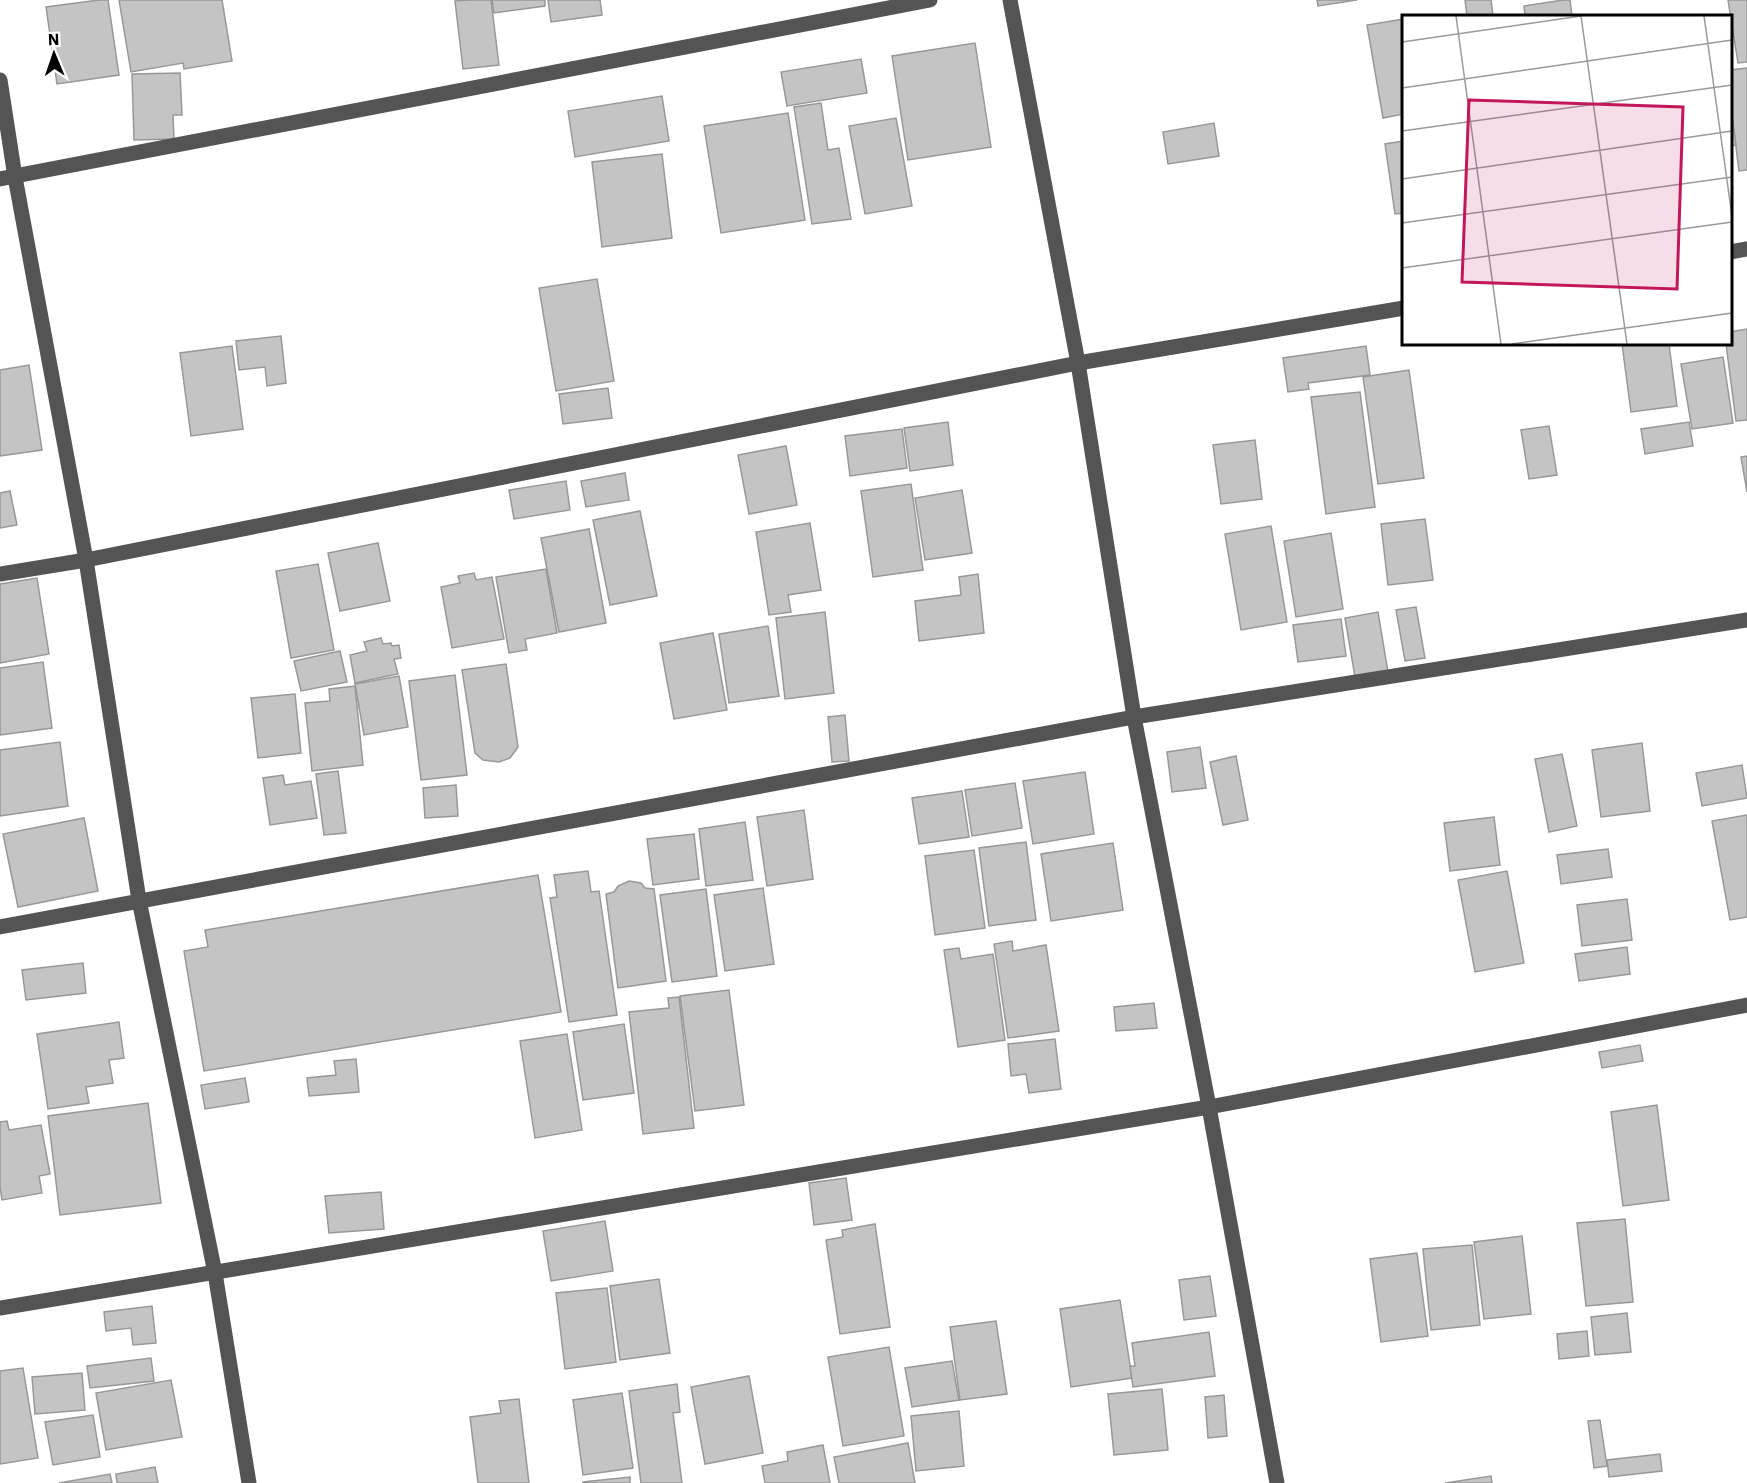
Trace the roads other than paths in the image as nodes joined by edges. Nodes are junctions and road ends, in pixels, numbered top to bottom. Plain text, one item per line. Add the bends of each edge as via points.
1 (930, 0) edge
2 (1010, 0) edge
3 (0, 80) edge
4 (8, 178) edge
5 (1747, 249) edge
6 (1732, 252) edge
7 (1402, 308) edge
8 (1078, 363) junction
9 (86, 560) junction
10 (0, 574) edge
11 (1747, 620) edge
12 (1134, 717) junction
13 (139, 900) junction
14 (0, 927) edge
15 (1747, 1005) edge
16 (1209, 1107) junction
17 (216, 1273) junction
18 (0, 1308) edge
19 (249, 1483) edge
20 (1277, 1483) edge

1 - 4 street
2 - 8 street
3 - 4 street
4 - 9 street
5 - 6 street
7 - 8 street
8 - 9 street
8 - 12 street
9 - 10 street
9 - 13 street
11 - 12 street
12 - 13 street
12 - 16 street
13 - 14 street
13 - 17 street
15 - 16 street
16 - 17 street
16 - 20 street
17 - 18 street
17 - 19 street

